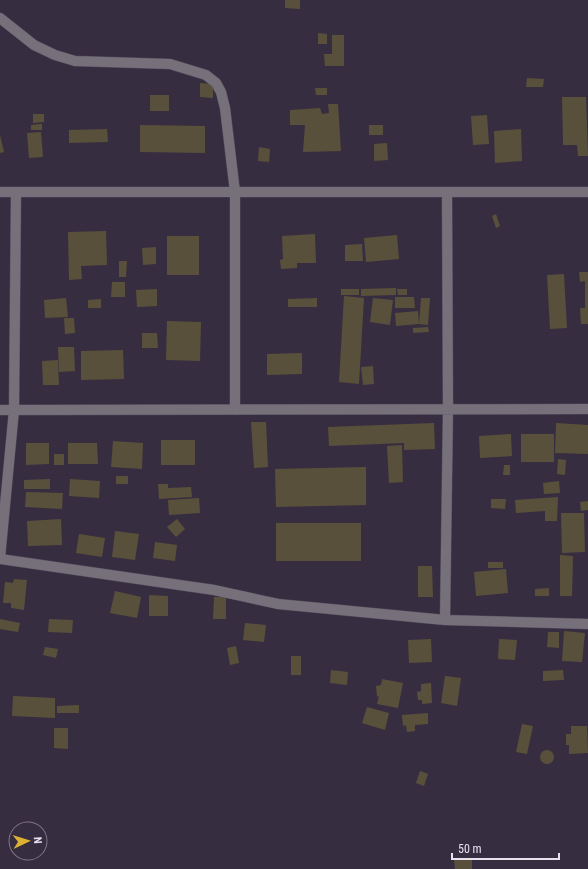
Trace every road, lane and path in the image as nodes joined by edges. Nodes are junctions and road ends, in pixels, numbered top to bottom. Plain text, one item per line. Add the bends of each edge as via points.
1 (0, 18) edge
2 (0, 192) edge
3 (16, 192) junction
4 (235, 192) junction
5 (448, 192) junction
6 (588, 192) edge
7 (448, 409) junction
8 (588, 409) edge
9 (0, 410) edge
10 (14, 410) junction
11 (235, 410) junction
12 (0, 559) edge
13 (445, 620) junction
14 (588, 624) edge

1 - 4 street via 34,45 55,56 75,61 170,64 206,75 222,92
2 - 3 street
3 - 4 street
3 - 10 street
4 - 5 street
4 - 11 street
5 - 6 street
5 - 7 street
7 - 8 street
7 - 11 street
7 - 13 street
9 - 10 street
10 - 11 street
10 - 12 street
12 - 13 street via 214,590 278,604
13 - 14 street

